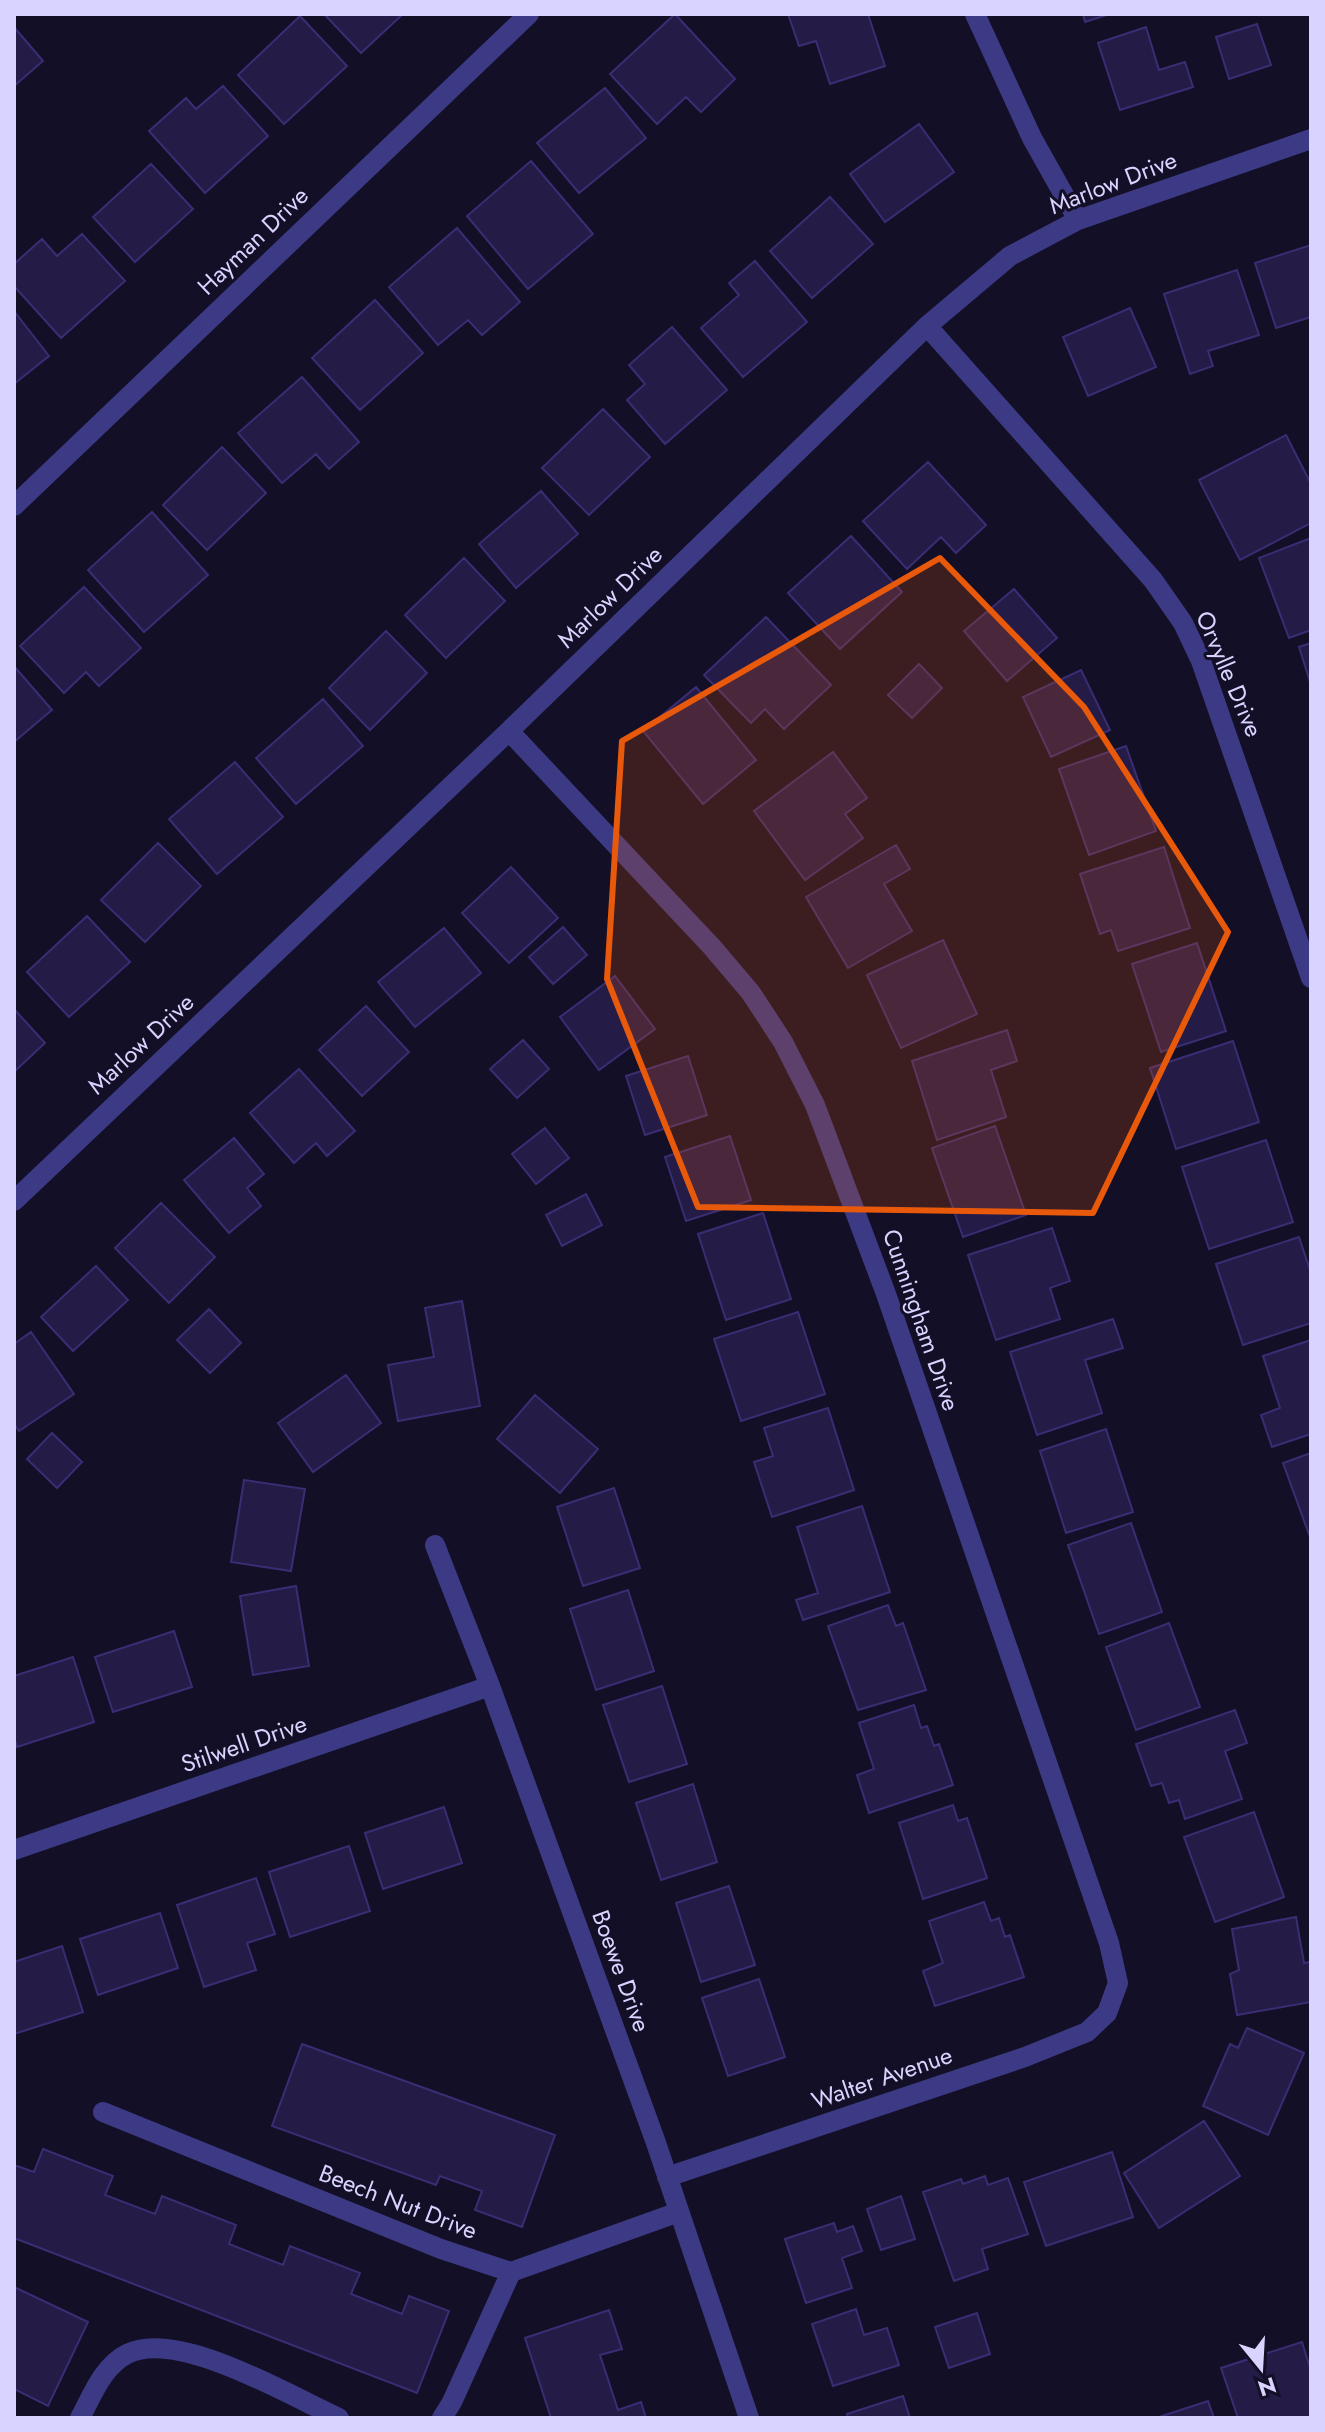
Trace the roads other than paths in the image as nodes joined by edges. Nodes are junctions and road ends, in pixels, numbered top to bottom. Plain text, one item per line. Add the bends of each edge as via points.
1 (529, 14) edge
2 (975, 14) edge
3 (1311, 139) edge
4 (1078, 220) junction
5 (927, 326) junction
6 (14, 506) edge
7 (509, 731) junction
8 (1311, 978) edge
9 (14, 1201) edge
10 (435, 1545) dead end
11 (490, 1686) junction
12 (14, 1850) edge
13 (1107, 2013) joint
14 (103, 2112) dead end
15 (667, 2177) junction
16 (676, 2213) junction
17 (511, 2272) junction
18 (80, 2418) edge
19 (339, 2418) edge
20 (442, 2418) edge
21 (749, 2418) edge

1 - 6 street, Hayman Drive
2 - 4 street via 1032,138
3 - 4 street, Marlow Drive
4 - 5 street, Marlow Drive via 1010,256
5 - 7 street, Marlow Drive
5 - 8 street, Orvylle Drive via 1153,580 1183,623 1226,729
7 - 9 street, Marlow Drive
7 - 13 street, Cunningham Drive via 751,993 815,1105 886,1294 1109,1943 1118,1983
10 - 11 street, Boewe Drive
11 - 12 street, Stilwell Drive
11 - 15 street, Boewe Drive
13 - 15 street, Walter Avenue via 1087,2032 1025,2057
14 - 17 street, Beech Nut Drive via 441,2249
15 - 16 street, Boewe Drive
16 - 17 street
16 - 21 street, Boewe Drive
17 - 20 street
18 - 19 street via 105,2372 125,2355 166,2347 198,2354

